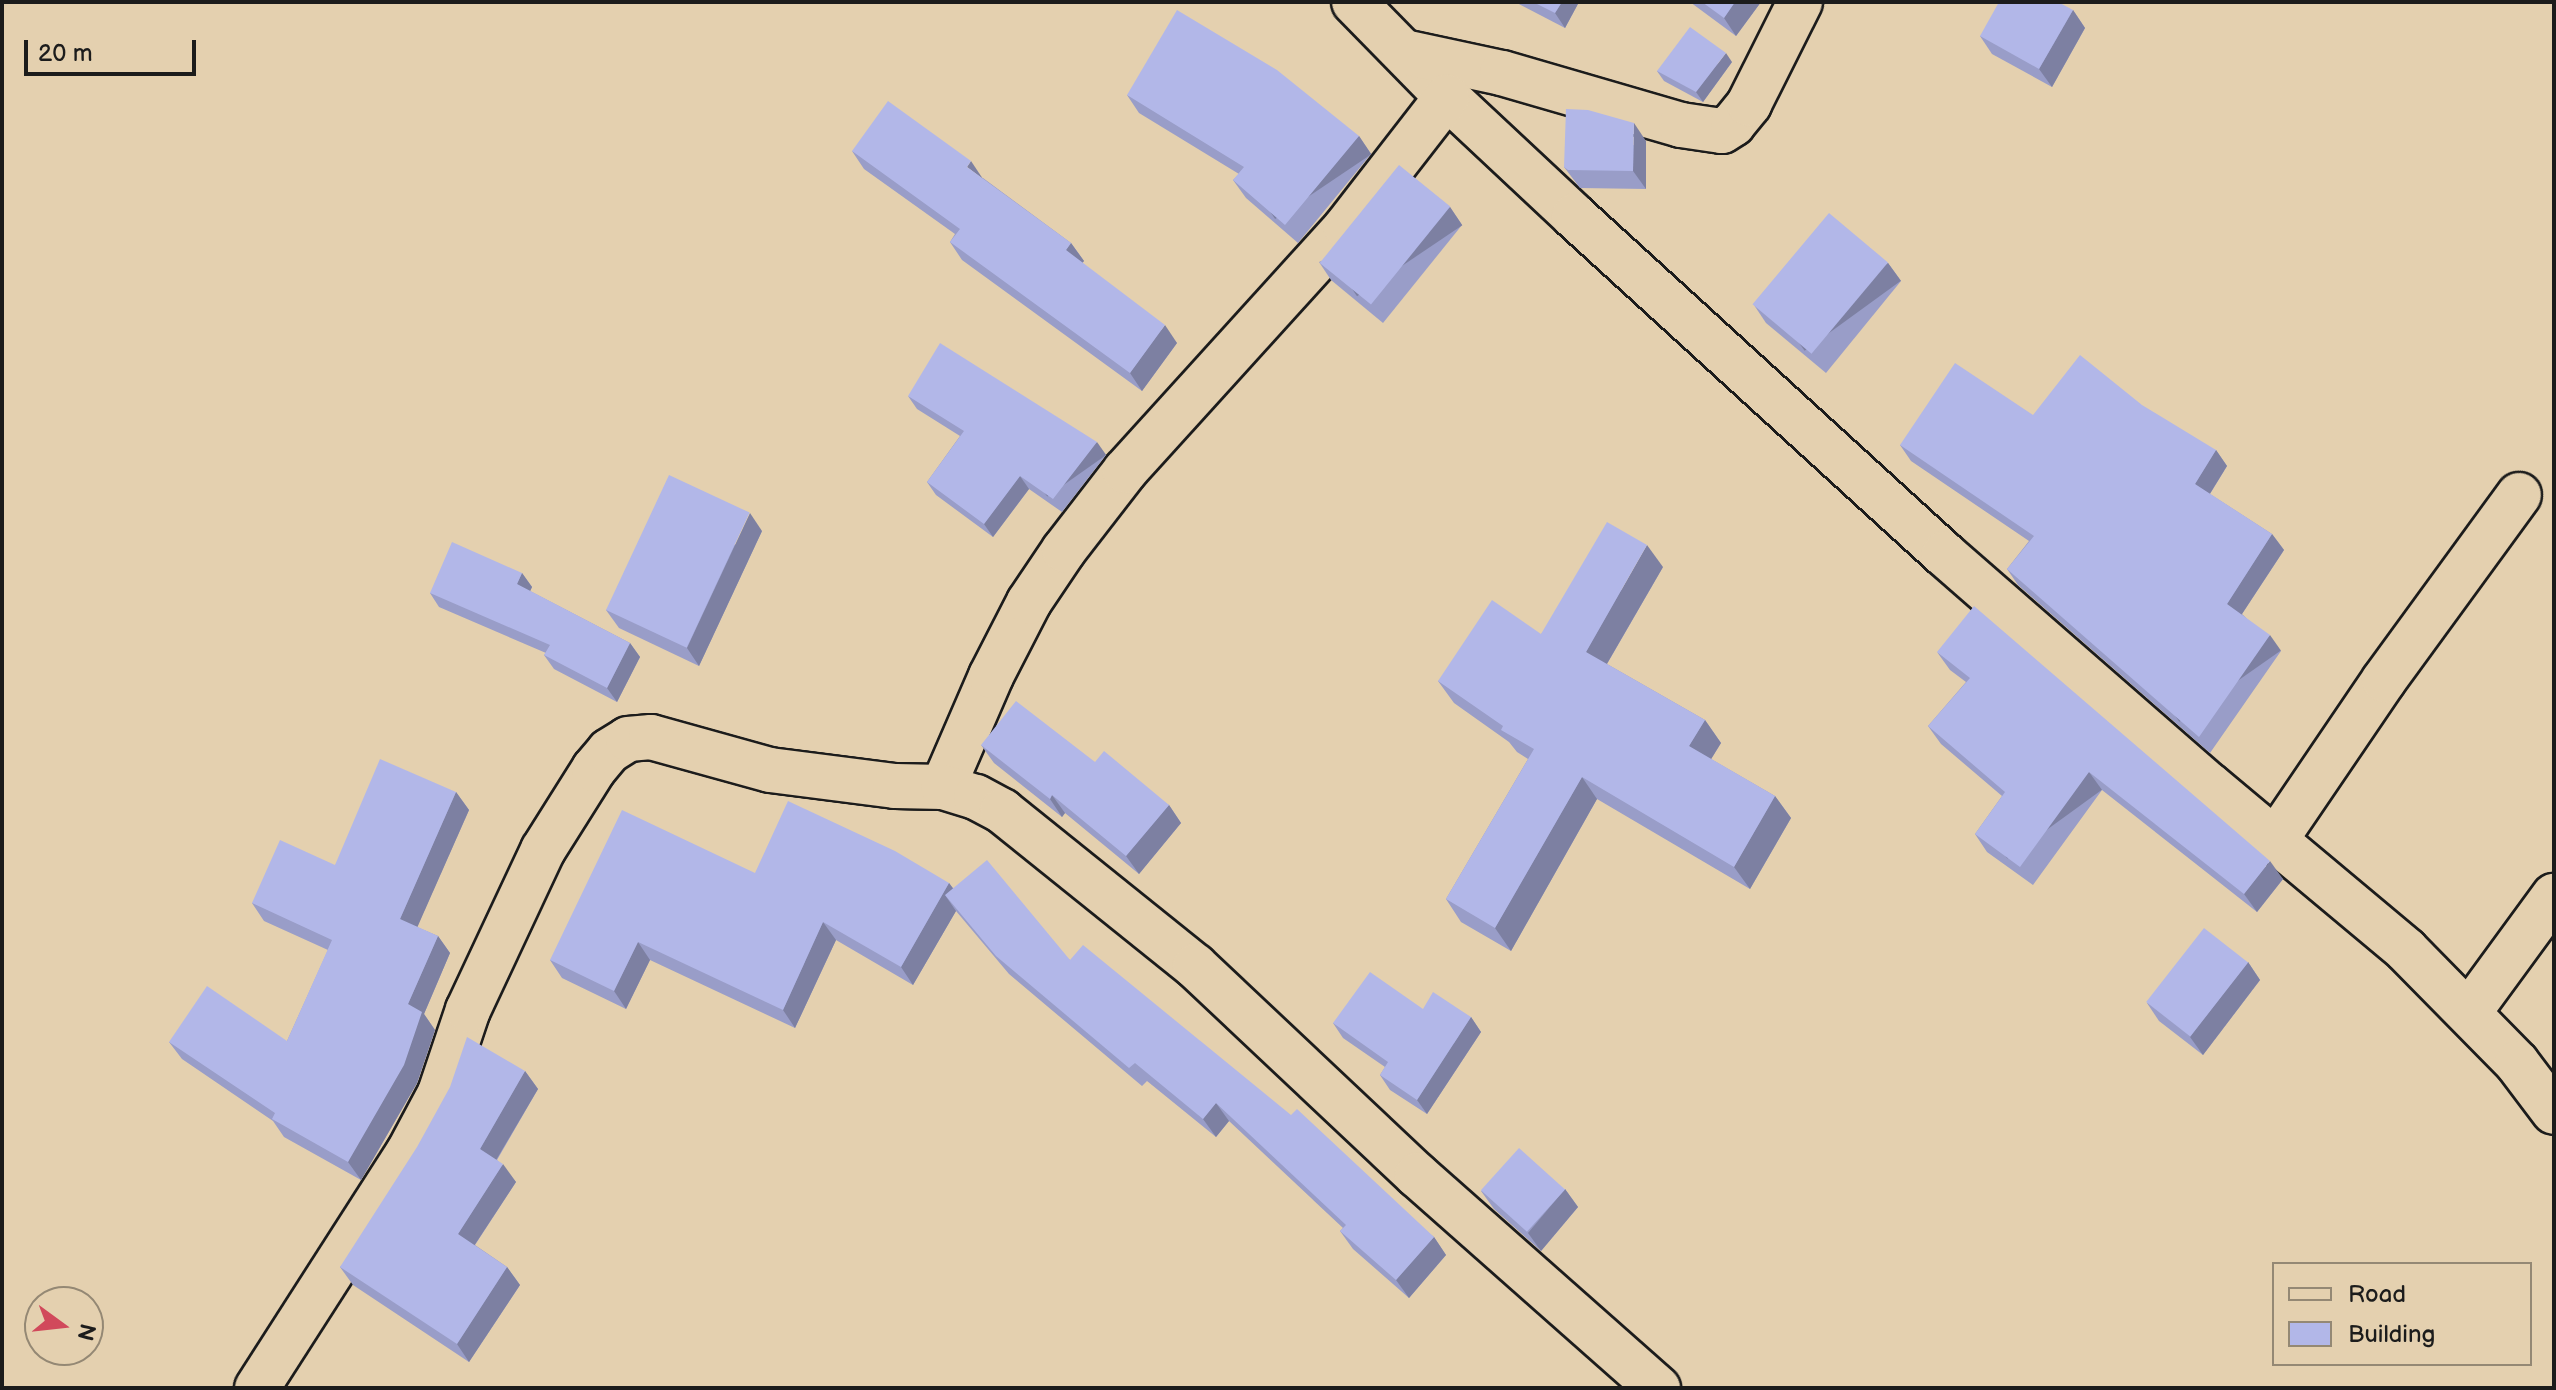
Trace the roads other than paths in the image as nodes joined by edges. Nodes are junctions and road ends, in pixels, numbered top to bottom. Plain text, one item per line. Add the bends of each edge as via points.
1 (1354, 2) edge
2 (1800, 2) edge
3 (1404, 52) junction
4 (1447, 97) junction
5 (2519, 495) dead end
6 (943, 787) junction
7 (2276, 839) junction
8 (2554, 896) edge
9 (2469, 1012) junction
10 (2554, 1112) edge
11 (257, 1388) edge
12 (1658, 1388) edge

1 - 3 street
2 - 3 street via 1749,104 1722,131 1681,125 1502,73
3 - 4 street
4 - 6 street via 1346,227 1125,471 1064,550 1029,602 991,676
4 - 7 street via 1921,534
5 - 7 street
6 - 11 street via 839,781 770,770 651,737 628,739 609,751 543,850 468,1010 440,1093 408,1153
6 - 12 street via 1002,811 1195,966 1417,1175
7 - 9 street via 2406,950
8 - 9 street
9 - 10 street

